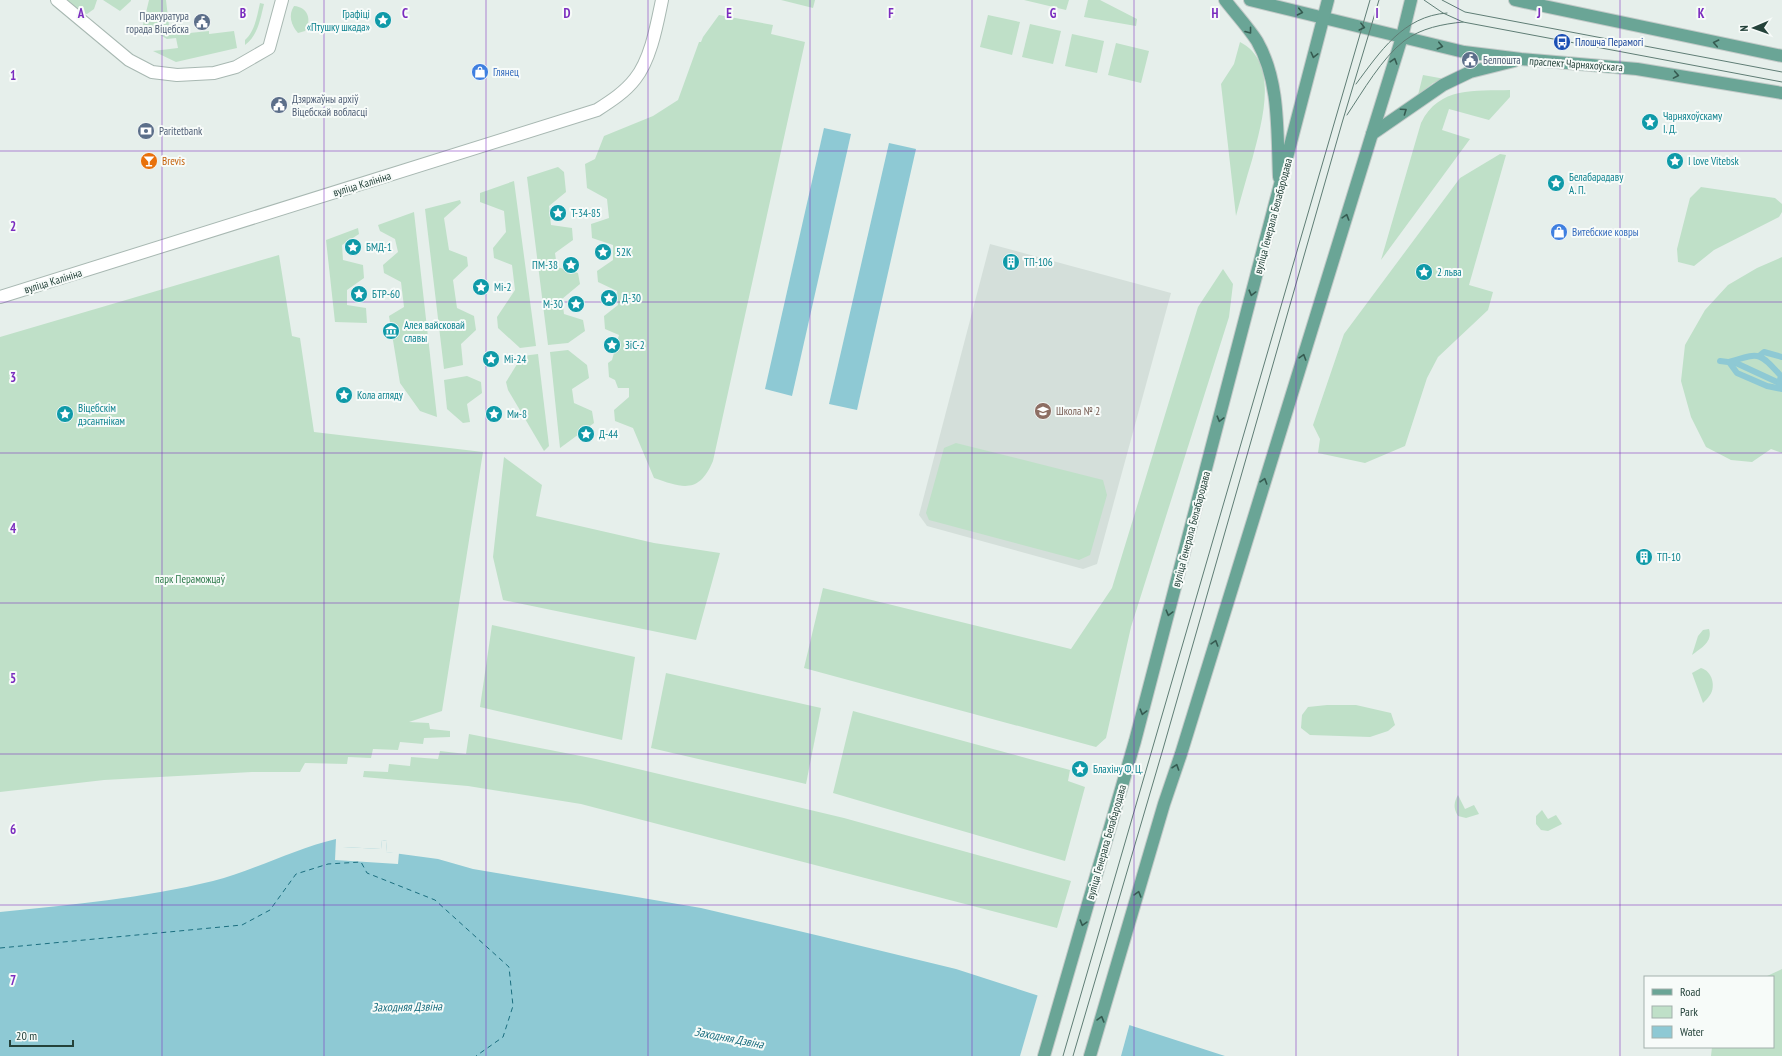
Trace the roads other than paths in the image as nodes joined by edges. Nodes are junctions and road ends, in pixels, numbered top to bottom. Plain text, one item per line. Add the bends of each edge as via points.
1 (57, 0) edge
2 (282, 0) edge
3 (662, 0) edge
4 (1225, 0) edge
5 (1250, 0) edge
6 (1328, 0) edge
7 (1411, 0) edge
8 (1515, 0) edge
9 (1324, 17) junction
10 (1402, 37) junction
11 (1782, 56) edge
12 (1521, 59) junction
13 (1782, 93) edge
14 (1372, 134) junction
15 (1280, 188) junction
16 (0, 297) edge
17 (1044, 1056) edge
18 (1090, 1056) edge

1 - 2 street via 129,60 152,72 177,75 214,73 236,67 269,48
3 - 16 street, вуліца Калініна via 647,56 636,78 620,95 597,110
4 -> 15 main road via 1256,41 1271,75
5 -> 9 main road, праспект Чарняхоўскага
6 - 9 main road, вуліца Генерала Белабародава
7 - 10 main road
11 -> 8 main road
9 -> 10 main road, праспект Чарняхоўскага
9 -> 15 main road, вуліца Генерала Белабародава
10 -> 12 main road, праспект Чарняхоўскага via 1464,52
14 -> 10 main road
12 -> 13 main road, праспект Чарняхоўскага via 1637,68
14 -> 12 main road via 1443,85 1470,72
18 -> 14 main road via 1164,804
15 -> 17 main road, вуліца Генерала Белабародава via 1121,792

